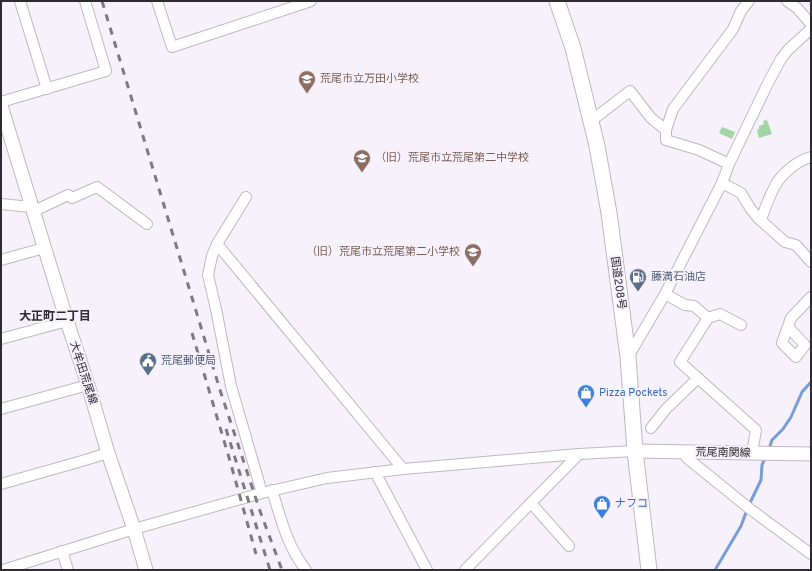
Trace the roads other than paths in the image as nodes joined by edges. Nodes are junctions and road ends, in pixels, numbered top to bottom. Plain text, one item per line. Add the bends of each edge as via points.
1 (20, 1) edge
2 (85, 1) edge
3 (157, 1) edge
4 (311, 1) edge
5 (557, 1) edge
6 (749, 1) edge
7 (787, 1) edge
8 (811, 24) edge
9 (811, 29) edge
10 (47, 89) junction
11 (1, 102) edge
12 (1, 106) edge
13 (591, 121) junction
14 (666, 130) junction
15 (811, 157) edge
16 (729, 164) junction
17 (722, 182) junction
18 (246, 197) dead end
19 (1, 204) edge
20 (32, 209) junction
21 (760, 220) junction
22 (147, 224) dead end
23 (217, 244) junction
24 (44, 248) junction
25 (1, 260) edge
26 (811, 262) edge
27 (665, 294) junction
28 (811, 297) edge
29 (708, 318) junction
30 (66, 321) junction
31 (741, 325) dead end
32 (788, 327) dead end
33 (1, 339) edge
34 (628, 356) junction
35 (698, 378) junction
36 (88, 385) junction
37 (1, 409) edge
38 (651, 428) dead end
39 (635, 451) junction
40 (689, 452) junction
41 (108, 453) junction
42 (752, 453) junction
43 (579, 454) junction
44 (811, 454) edge
45 (403, 469) junction
46 (375, 472) junction
47 (1, 484) edge
48 (267, 492) junction
49 (531, 503) junction
50 (134, 530) junction
51 (569, 546) dead end
52 (62, 551) junction
53 (811, 554) edge
54 (3, 570) edge
55 (68, 570) edge
56 (146, 570) edge
57 (306, 570) edge
58 (427, 570) edge
59 (465, 570) edge
60 (649, 570) edge

1 - 10 street
2 - 10 street via 106,71
3 - 4 street via 172,47
5 - 13 highway, 国道208号 via 573,48
6 - 14 street via 733,29 673,109
7 - 8 street
9 - 16 street via 781,60
10 - 11 street
12 - 20 main road, 大牟田荒尾線
13 - 14 street via 630,91 651,118
13 - 34 highway, 国道208号 via 608,213
14 - 16 street via 666,140 699,150
15 - 21 street via 796,164 776,184
16 - 17 street
17 - 21 street via 742,193
17 - 27 street
18 - 23 street
19 - 20 street
20 - 22 street via 68,195 72,198 97,187
20 - 24 main road, 大牟田荒尾線
21 - 26 street via 785,242 796,245
23 - 45 street
23 - 48 street via 208,275 230,386
24 - 25 street
24 - 30 main road, 大牟田荒尾線
27 - 29 street via 685,305 694,306
27 - 34 street
28 - 32 street via 791,318
29 - 31 street via 720,314
29 - 35 street via 680,362
30 - 33 street
30 - 36 main road, 大牟田荒尾線
34 - 39 highway, 国道208号
35 - 38 street via 666,408
35 - 42 street via 756,430
36 - 37 street
36 - 41 main road, 大牟田荒尾線
39 - 40 main road, 荒尾南関線
39 - 43 street
39 - 60 highway, 国道208号
40 - 42 main road, 荒尾南関線
40 - 53 street via 687,458
41 - 47 street
41 - 50 main road, 大牟田荒尾線
42 - 44 main road, 荒尾南関線
43 - 45 street
43 - 49 street
45 - 46 street
46 - 48 street via 327,478
46 - 58 street
48 - 50 street
48 - 57 street via 287,540
49 - 51 street
49 - 59 street
50 - 52 street
50 - 56 main road, 大牟田荒尾線
52 - 54 street
52 - 55 street

